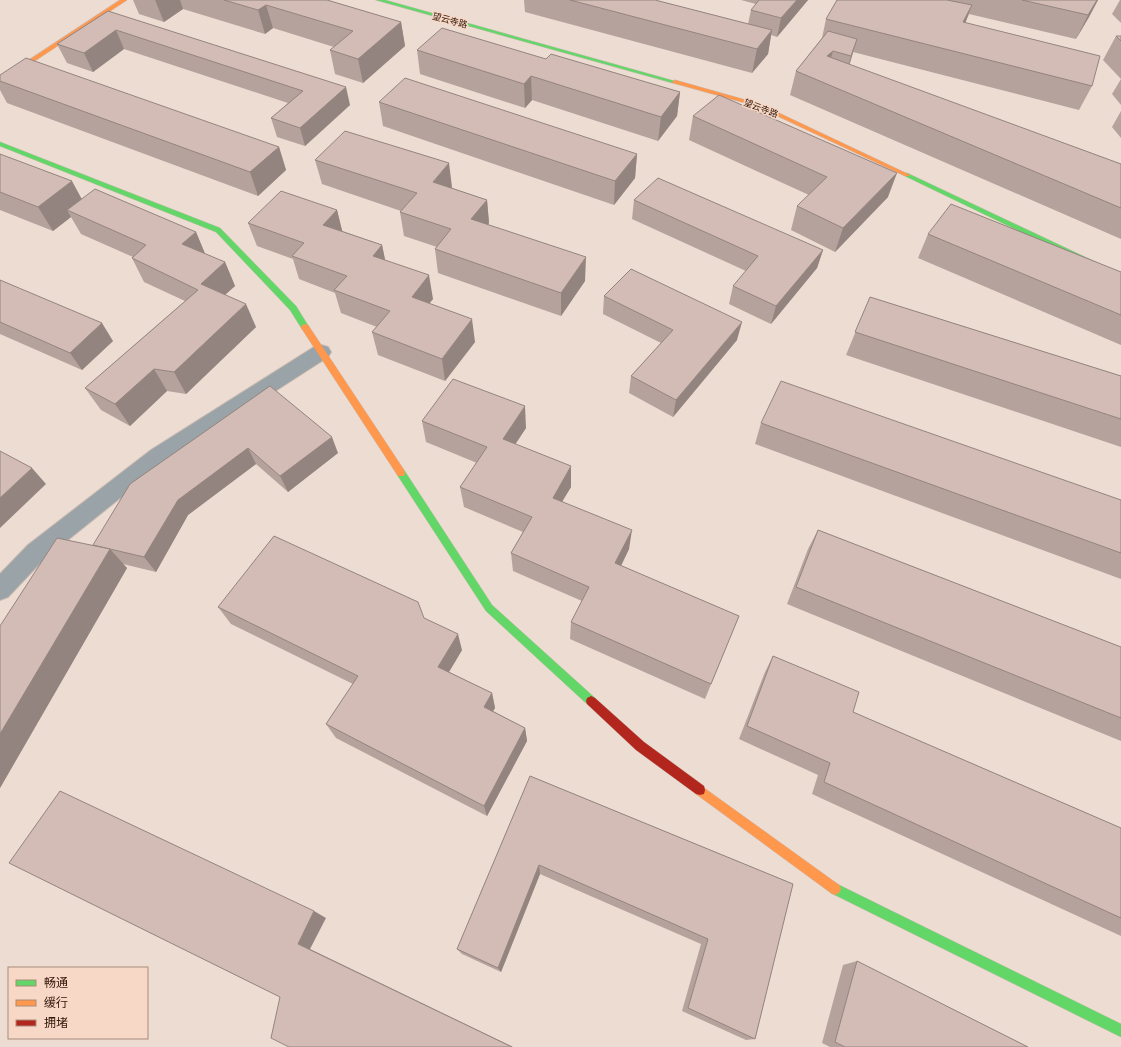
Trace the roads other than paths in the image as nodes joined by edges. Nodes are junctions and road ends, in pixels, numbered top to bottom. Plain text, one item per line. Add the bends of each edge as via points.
1 (124, 0) edge
2 (379, 0) edge
3 (0, 82) edge
4 (0, 144) edge
5 (1121, 277) edge
6 (321, 352) junction
7 (0, 590) edge
8 (1121, 1031) edge

1 - 3 street
2 - 5 street, 望云寺路 via 758,105
4 - 6 street via 218,230 293,308
6 - 7 street via 158,456 36,552
6 - 8 street via 489,608 640,746 834,888

